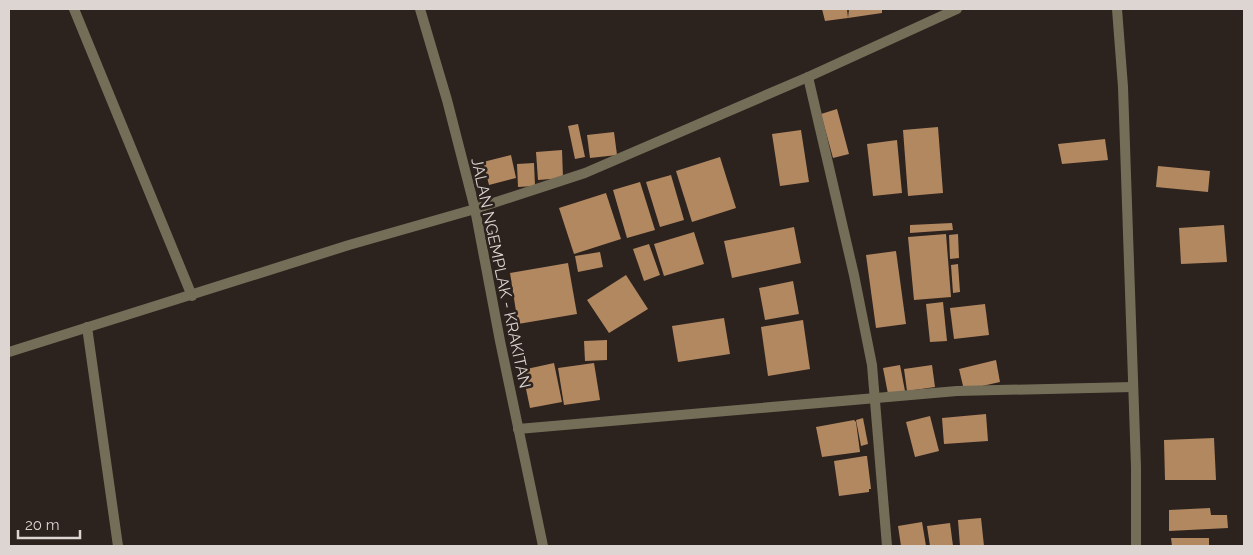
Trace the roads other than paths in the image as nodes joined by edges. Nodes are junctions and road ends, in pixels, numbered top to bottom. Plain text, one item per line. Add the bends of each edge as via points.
1 (74, 9) edge
2 (420, 9) edge
3 (957, 9) edge
4 (1117, 9) edge
5 (808, 77) junction
6 (475, 209) junction
7 (192, 296) junction
8 (87, 326) junction
9 (9, 352) edge
10 (1133, 387) junction
11 (874, 398) junction
12 (518, 429) junction
13 (118, 546) edge
14 (543, 546) edge
15 (887, 546) edge
16 (1136, 546) edge

1 - 7 street
2 - 6 street, JALAN NGEMPLAK - KRAKITAN
3 - 5 street
4 - 10 street via 1123,87
5 - 6 street via 584,173
5 - 11 street via 854,274 872,365
6 - 7 street via 349,245
6 - 12 street, JALAN NGEMPLAK - KRAKITAN
7 - 8 street
8 - 9 street
8 - 13 street
10 - 11 street via 957,391
10 - 16 street
11 - 12 street
11 - 15 street
12 - 14 street, JALAN NGEMPLAK - KRAKITAN

